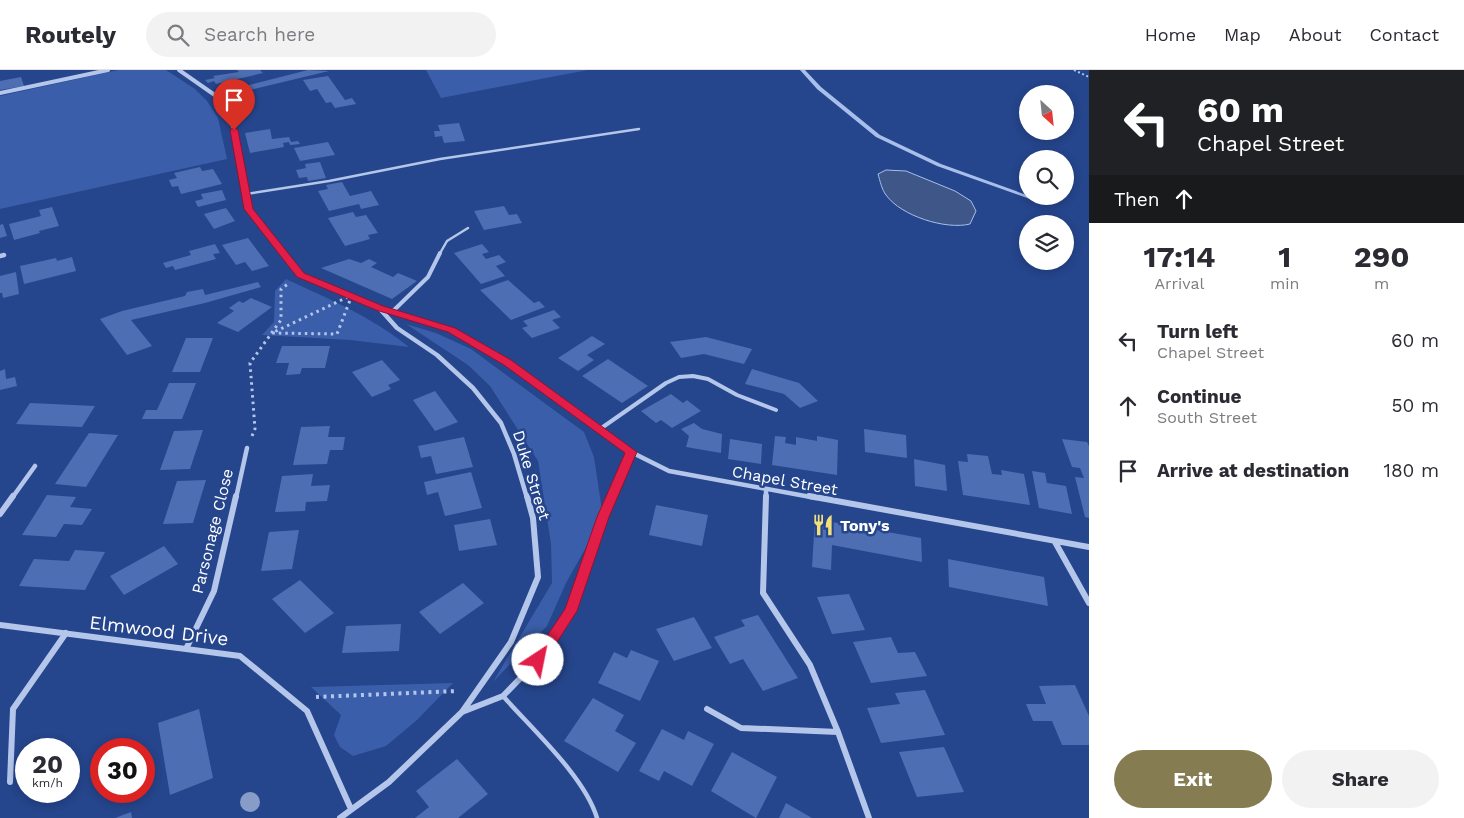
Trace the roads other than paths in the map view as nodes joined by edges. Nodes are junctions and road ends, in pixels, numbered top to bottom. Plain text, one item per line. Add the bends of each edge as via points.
1 (108, 70) edge
2 (179, 70) edge
3 (0, 93) edge
4 (639, 129) dead end
5 (246, 194) junction
6 (468, 228) dead end
7 (380, 308) junction
8 (392, 312) junction
9 (776, 410) dead end
10 (600, 429) junction
11 (247, 448) road end
12 (631, 452) junction
13 (35, 466) dead end
14 (766, 488) junction
15 (0, 514) edge
16 (1055, 542) junction
17 (1089, 547) edge
18 (1089, 603) edge
19 (0, 624) edge
20 (66, 633) junction
21 (187, 647) junction
22 (503, 696) junction
23 (707, 709) dead end
24 (462, 712) junction
25 (838, 732) junction
26 (10, 782) dead end
27 (352, 809) junction
28 (340, 818) edge
29 (597, 818) edge
30 (869, 818) edge

1 - 3 street
2 - 5 street via 219,98 233,125
4 - 5 lane via 440,158 395,169
5 - 7 street, Chapel Street via 248,209 301,275
6 - 8 lane via 450,237 429,276
7 - 8 street, Chapel Street
7 - 24 street, Duke Street via 397,328 437,355 473,388 501,423 533,518 538,577 511,642
8 - 10 street, Chapel Street via 452,330 508,363
9 - 10 lane via 737,395 708,379 679,377
10 - 12 street, Chapel Street
11 - 21 street, Parsonage Close via 214,590
12 - 14 street, Chapel Street via 669,471
12 - 22 street, Duke Street via 603,517 571,611 538,660
13 - 15 street
14 - 16 street, Chapel Street
14 - 25 street via 763,593 810,665
16 - 17 street, Chapel Street
16 - 18 street
19 - 20 street, Elmwood Drive
20 - 21 street, Elmwood Drive
20 - 26 street via 13,709
21 - 27 street, Elmwood Drive via 240,656 307,711
22 - 24 street, Duke Street
22 - 29 lane via 578,783 597,812
23 - 25 street via 741,728
24 - 27 street, Duke Street via 389,782
25 - 30 street
27 - 28 street, Duke Street

